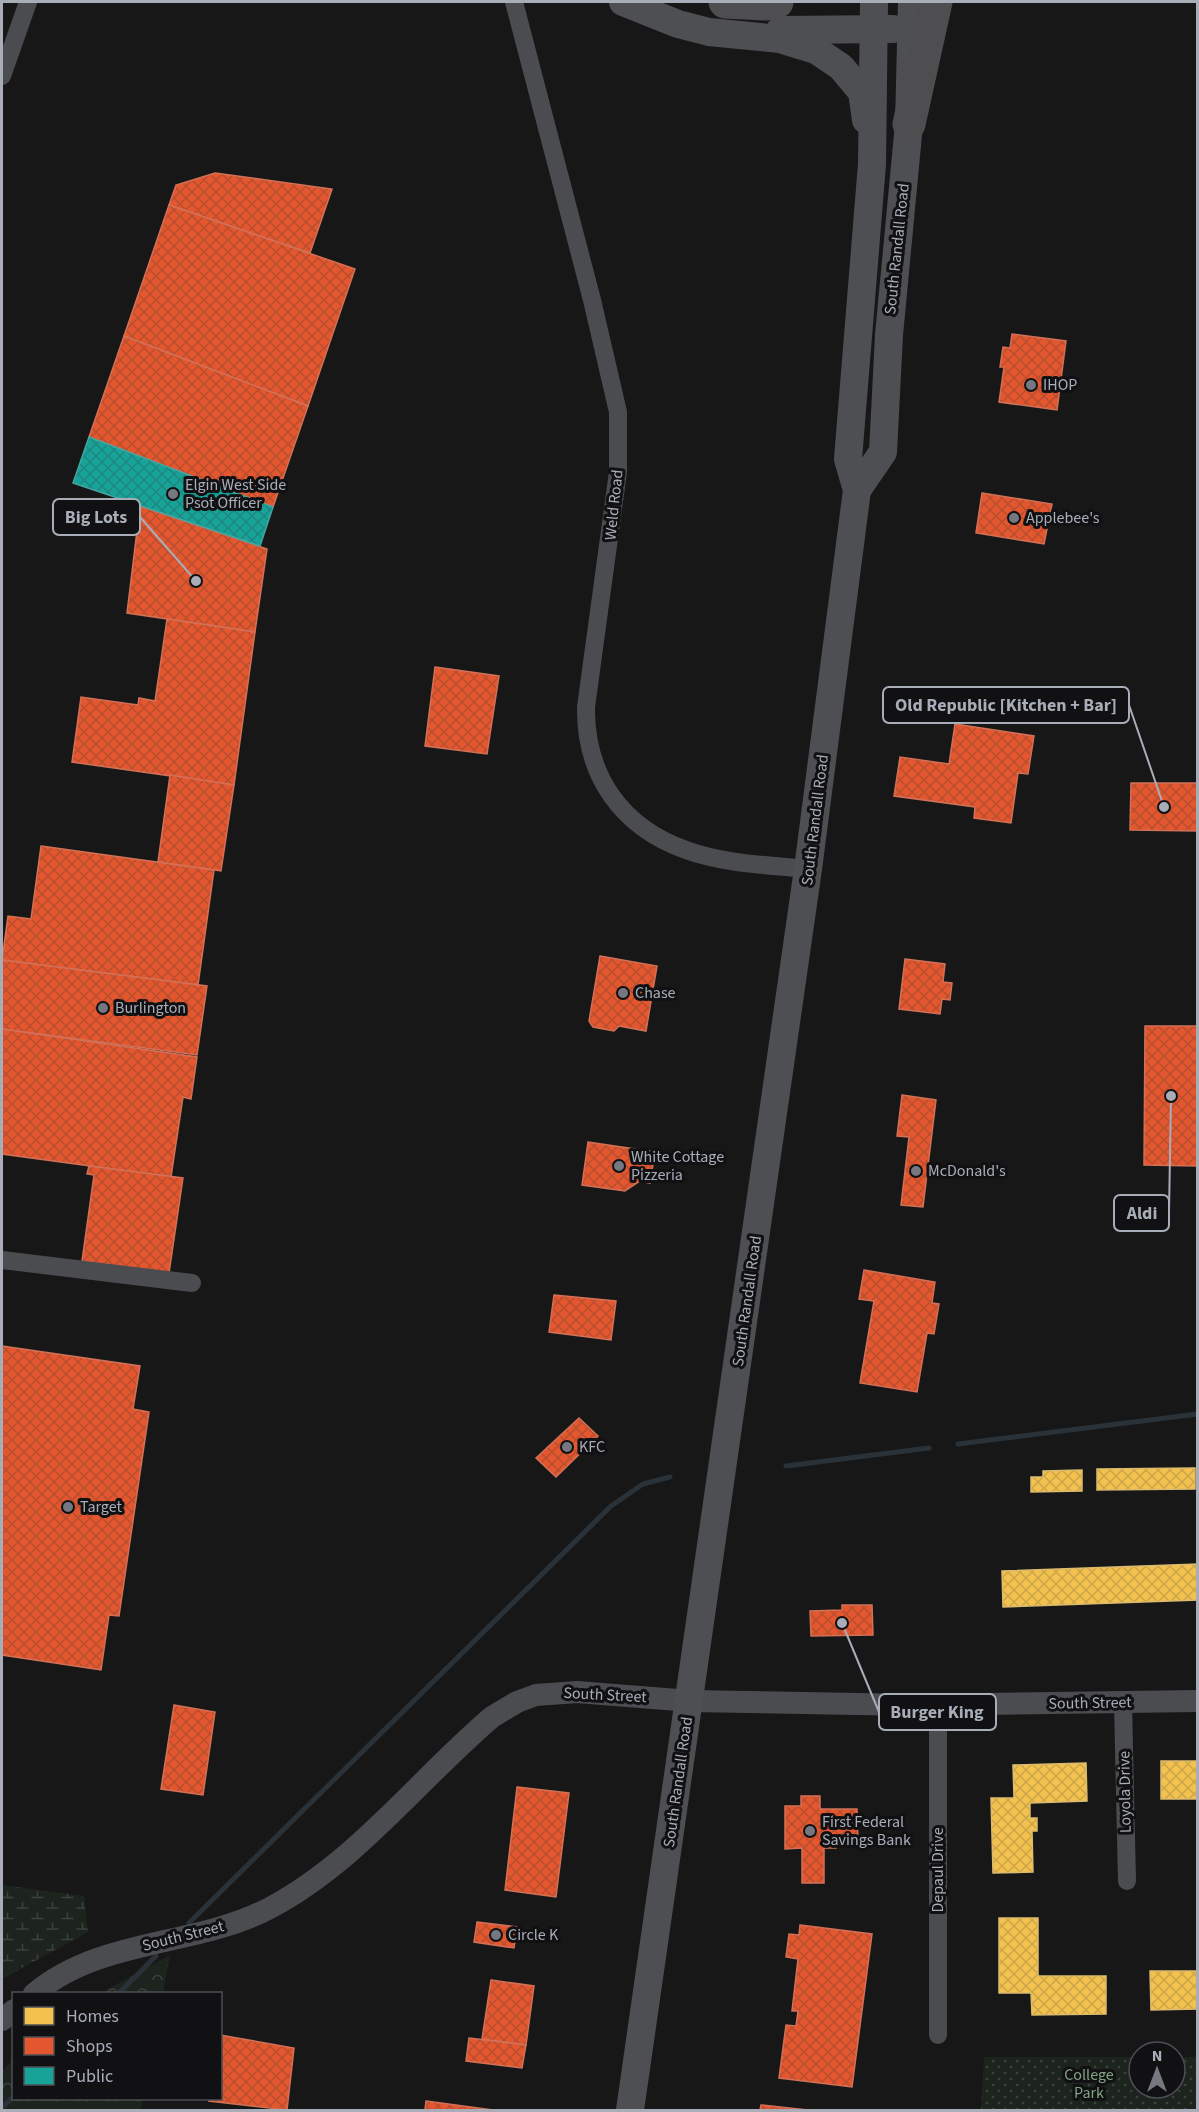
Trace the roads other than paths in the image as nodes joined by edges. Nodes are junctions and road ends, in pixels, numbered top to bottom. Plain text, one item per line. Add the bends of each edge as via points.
1 (28, 2) edge
2 (514, 2) edge
3 (623, 2) edge
4 (725, 2) edge
5 (777, 2) edge
6 (936, 2) edge
7 (874, 15) edge
8 (912, 15) edge
9 (709, 32) junction
10 (2, 76) edge
11 (909, 124) junction
12 (872, 164) junction
13 (857, 490) junction
14 (808, 870) junction
15 (2, 1260) edge
16 (192, 1283) dead end
17 (690, 1701) junction
18 (1197, 1701) edge
19 (1123, 1703) junction
20 (938, 1705) junction
21 (1127, 1881) dead end
22 (36, 1992) edge
23 (938, 2035) dead end
24 (630, 2110) edge

1 - 10 street
2 - 14 street, Weld Road via 618,412 618,472 586,707 591,755 616,804 664,841 706,855
3 - 9 main road
4 - 5 highway
6 - 11 highway
7 - 8 main road
7 - 9 main road
7 - 12 main road, South Randall Road
8 - 11 main road, South Randall Road
9 - 12 main road via 780,39 816,50 841,67 862,92
11 - 13 main road, South Randall Road via 882,452
12 - 13 main road, South Randall Road via 848,459
13 - 14 main road, South Randall Road
14 - 17 main road, South Randall Road
15 - 16 street
17 - 20 street, South Street
17 - 22 street, South Street via 577,1692 536,1695 517,1702 470,1736 352,1850 301,1890 266,1910 231,1923 95,1959
17 - 24 main road, South Randall Road
18 - 19 street, South Street
19 - 20 street, South Street
19 - 21 street, Loyola Drive
20 - 23 street, Depaul Drive

